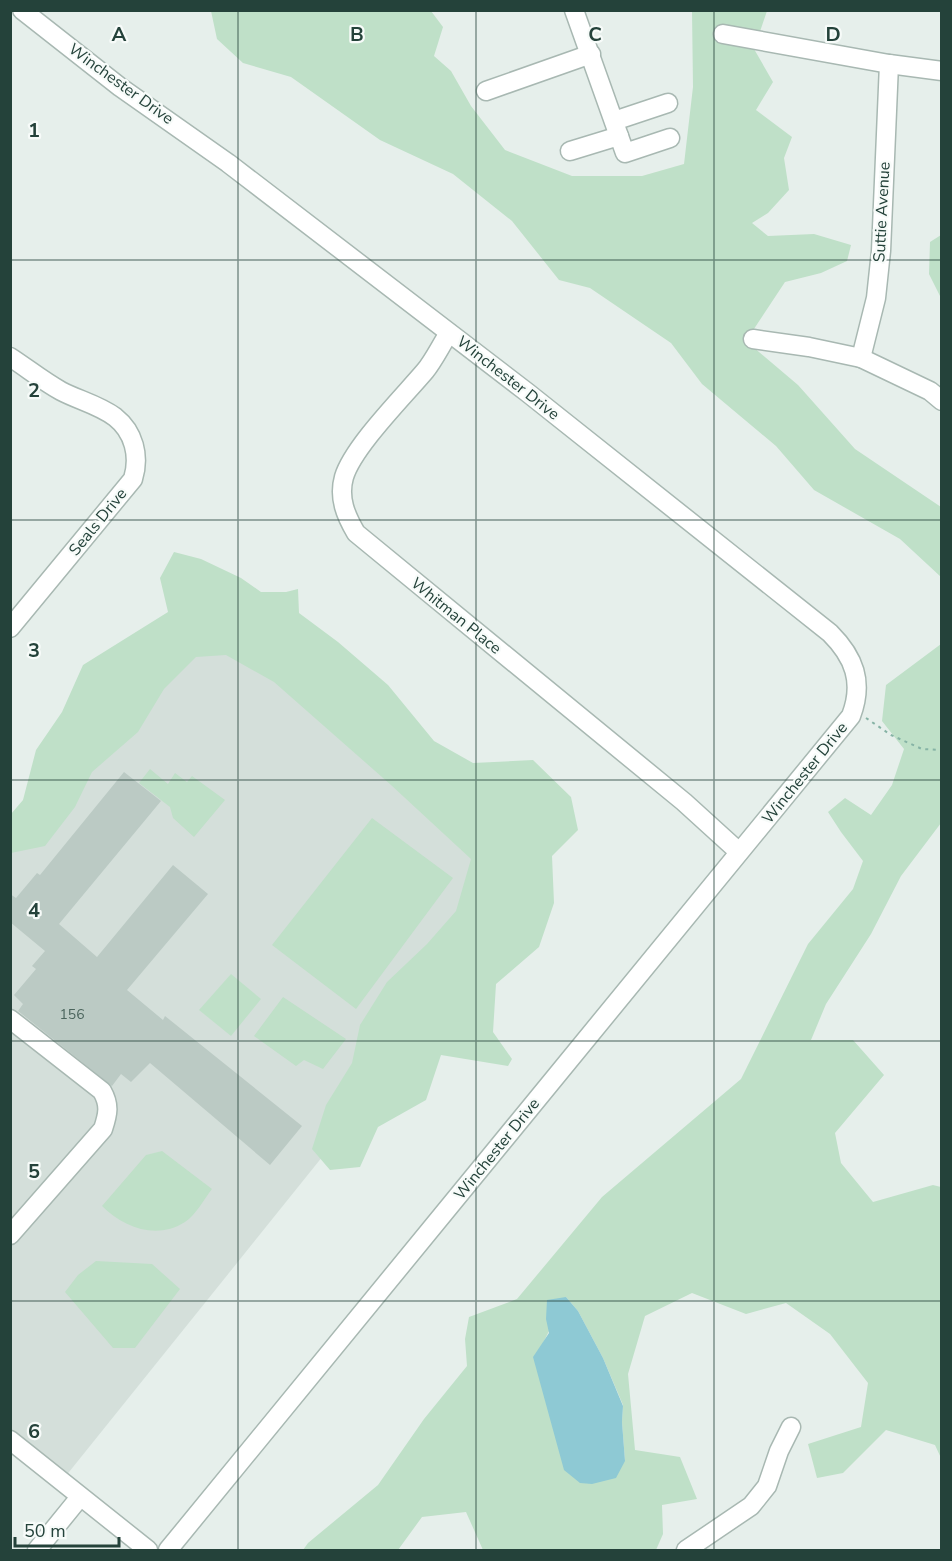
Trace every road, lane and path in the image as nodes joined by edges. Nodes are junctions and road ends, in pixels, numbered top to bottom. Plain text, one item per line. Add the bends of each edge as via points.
1 (22, 10) edge
2 (574, 10) edge
3 (723, 34) dead end
4 (591, 54) junction
5 (889, 64) junction
6 (942, 71) edge
7 (486, 91) dead end
8 (668, 103) dead end
9 (619, 137) junction
10 (669, 138) dead end
11 (570, 151) dead end
12 (449, 333) junction
13 (753, 339) dead end
14 (10, 357) edge
15 (861, 358) junction
16 (942, 401) edge
17 (10, 628) edge
18 (853, 709) junction
19 (942, 750) edge
20 (739, 852) junction
21 (10, 1019) edge
22 (10, 1209) edge
23 (14, 1231) edge
24 (791, 1426) dead end
25 (10, 1440) edge
26 (80, 1497) junction
27 (37, 1551) edge
28 (148, 1551) edge
29 (168, 1551) edge
30 (686, 1551) edge

1 - 12 street, Winchester Drive
2 - 4 street
3 - 5 street
4 - 7 street
4 - 9 street
5 - 6 street
5 - 15 street, Suttie Avenue via 881,251 876,298
8 - 9 street
9 - 10 street
9 - 11 street
12 - 18 street, Winchester Drive via 830,633 850,658 857,685
12 - 20 street, Whitman Place via 427,368 354,455 347,470 342,496 356,534 684,802
13 - 15 street
14 - 17 street, Seals Drive via 60,390 114,417 126,429 136,449 137,466 133,479
15 - 16 street
18 - 19 path via 901,740 922,749
18 - 20 street, Winchester Drive
20 - 29 street, Winchester Drive
21 - 23 street via 102,1091 109,1112 103,1129
22 - 23 street
24 - 30 street via 767,1486 751,1506
25 - 26 street
26 - 27 street
26 - 28 street

